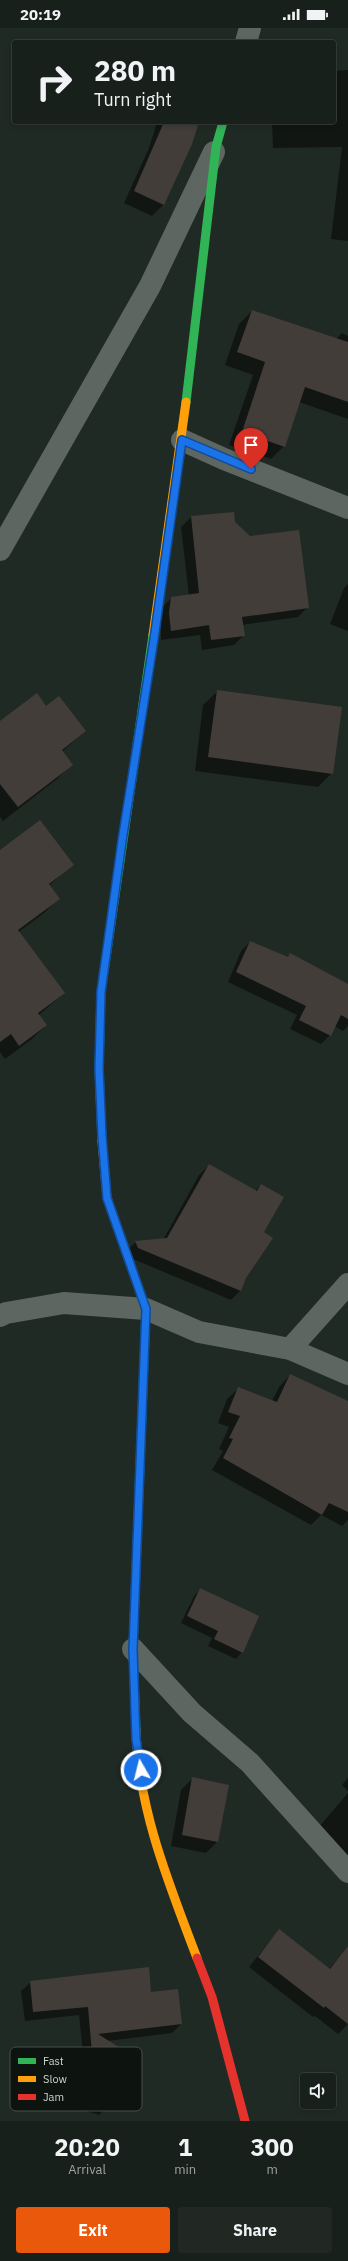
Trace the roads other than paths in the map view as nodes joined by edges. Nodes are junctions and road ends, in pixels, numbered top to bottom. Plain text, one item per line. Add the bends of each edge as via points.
1 (250, 28) edge
2 (247, 40) edge
3 (222, 124) edge
4 (216, 147) junction
5 (182, 440) junction
6 (348, 508) edge
7 (0, 550) edge
8 (348, 1284) edge
9 (146, 1309) junction
10 (0, 1316) edge
11 (290, 1349) junction
12 (348, 1374) edge
13 (133, 1649) junction
14 (348, 1872) edge
15 (245, 2121) edge

1 - 2 street
3 - 4 street
4 - 5 street
4 - 7 street via 150,286
5 - 6 street
5 - 9 street via 154,639 120,848 101,992 100,1076 107,1198
8 - 11 street
9 - 10 street via 64,1303
9 - 11 street via 199,1332
9 - 13 street
11 - 12 street
13 - 14 street via 192,1713 250,1763
13 - 15 street via 136,1739 145,1800 160,1861 212,1997

